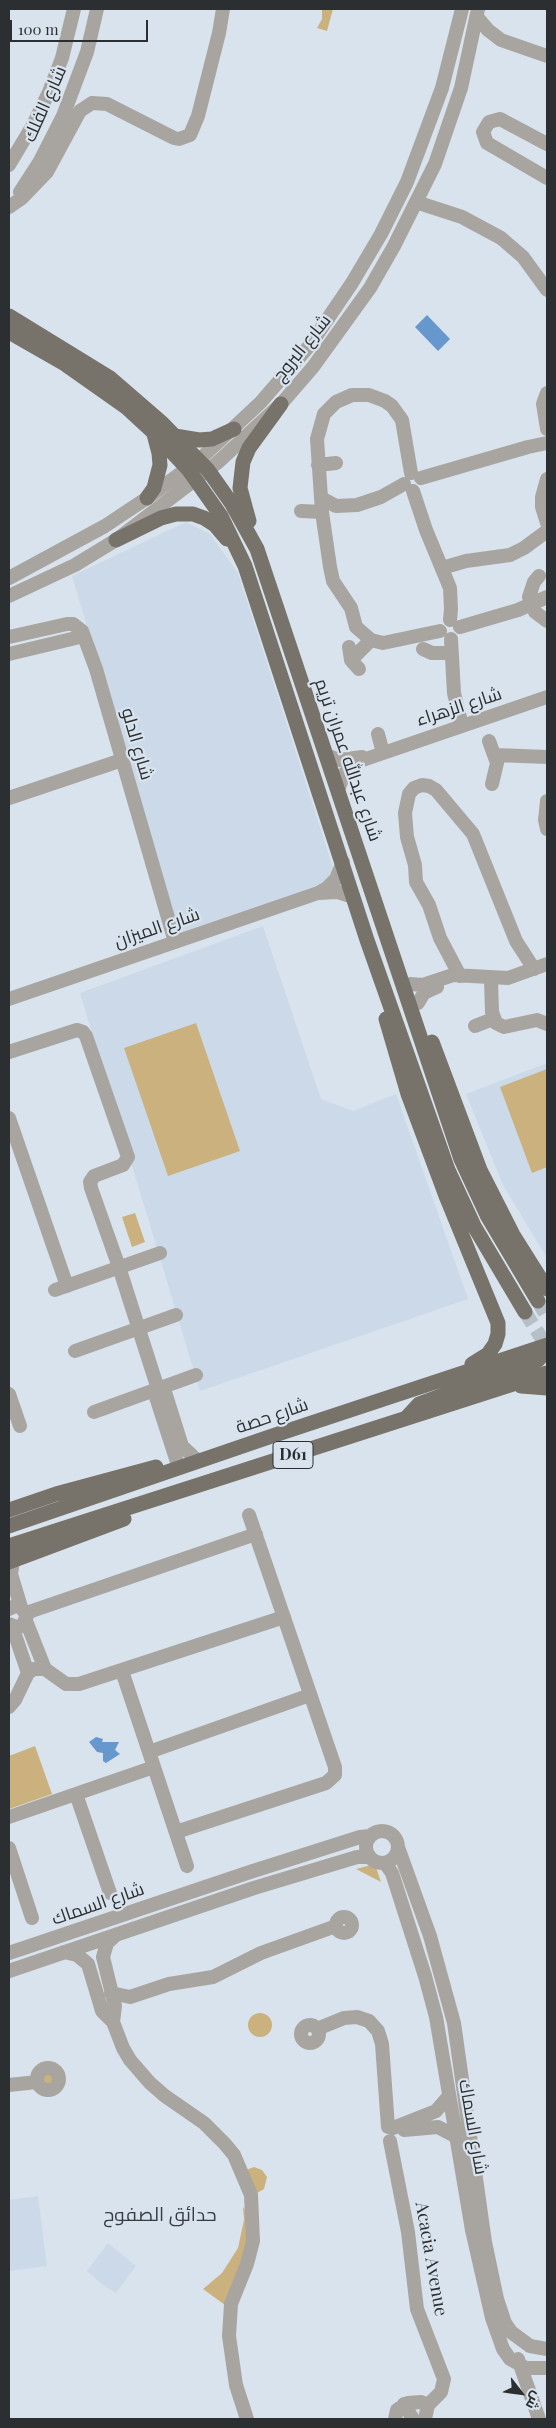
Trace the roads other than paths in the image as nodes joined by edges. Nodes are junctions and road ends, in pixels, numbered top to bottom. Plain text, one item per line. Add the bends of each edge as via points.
1 (74, 9) edge
2 (97, 9) edge
3 (462, 9) edge
4 (222, 10) edge
5 (478, 13) edge
6 (501, 40) junction
7 (469, 53) junction
8 (547, 56) edge
9 (547, 144) edge
10 (9, 165) edge
11 (547, 178) edge
12 (416, 202) junction
13 (9, 207) edge
14 (547, 290) edge
15 (9, 316) edge
16 (9, 332) edge
17 (547, 393) edge
18 (281, 404) junction
19 (234, 429) junction
20 (547, 429) edge
21 (152, 431) junction
22 (175, 436) junction
23 (547, 443) edge
24 (336, 463) dead end
25 (318, 465) junction
26 (198, 470) junction
27 (547, 479) edge
28 (412, 481) junction
29 (147, 498) junction
30 (344, 506) junction
31 (301, 511) dead end
32 (322, 511) junction
33 (547, 523) edge
34 (547, 531) edge
35 (116, 540) junction
36 (257, 549) junction
37 (244, 566) junction
38 (442, 568) junction
39 (539, 576) dead end
40 (9, 578) edge
41 (546, 595) edge
42 (9, 596) edge
43 (462, 600) dead end
44 (531, 605) junction
45 (454, 619) junction
46 (547, 621) edge
47 (84, 636) junction
48 (9, 637) edge
49 (371, 640) junction
50 (447, 641) junction
51 (423, 649) dead end
52 (9, 654) edge
53 (353, 658) dead end
54 (547, 697) edge
55 (462, 726) junction
56 (378, 734) dead end
57 (489, 740) dead end
58 (382, 753) junction
59 (326, 755) junction
60 (496, 756) junction
61 (547, 757) edge
62 (122, 760) junction
63 (492, 784) dead end
64 (338, 790) junction
65 (9, 798) edge
66 (547, 801) edge
67 (547, 829) edge
68 (343, 862) junction
69 (318, 893) junction
70 (353, 897) junction
71 (387, 934) junction
72 (367, 940) junction
73 (175, 942) junction
74 (541, 966) edge
75 (459, 976) junction
76 (491, 979) junction
77 (410, 984) junction
78 (9, 999) edge
79 (418, 1003) junction
80 (493, 1019) junction
81 (547, 1024) edge
82 (475, 1026) dead end
83 (9, 1052) edge
84 (9, 1118) edge
85 (160, 1253) dead end
86 (120, 1267) junction
87 (543, 1295) edge
88 (525, 1312) tunnel mouth
89 (176, 1315) dead end
90 (139, 1329) junction
91 (547, 1345) edge
92 (547, 1350) edge
93 (75, 1351) dead end
94 (547, 1373) edge
95 (454, 1374) junction
96 (196, 1375) dead end
97 (547, 1388) edge
98 (158, 1389) junction
99 (497, 1390) junction
100 (9, 1394) edge
101 (94, 1412) dead end
102 (405, 1420) junction
103 (20, 1426) dead end
104 (174, 1437) junction
105 (198, 1461) junction
106 (176, 1469) junction
107 (180, 1491) junction
108 (9, 1510) edge
109 (249, 1515) dead end
110 (9, 1526) edge
111 (256, 1534) junction
112 (10, 1556) edge
113 (21, 1612) edge
114 (284, 1617) junction
115 (11, 1625) edge
116 (45, 1669) junction
117 (122, 1671) junction
118 (28, 1673) junction
119 (310, 1695) junction
120 (9, 1707) edge
121 (149, 1752) junction
122 (154, 1767) junction
123 (76, 1794) junction
124 (9, 1817) edge
125 (176, 1832) junction
126 (370, 1836) junction
127 (398, 1847) junction
128 (9, 1848) edge
129 (370, 1857) junction
130 (385, 1863) junction
131 (187, 1866) dead end
132 (250, 1872) junction
133 (15, 1888) edge
134 (254, 1888) junction
135 (110, 1893) dead end
136 (32, 1918) dead end
137 (336, 1926) dead end
138 (118, 1934) junction
139 (64, 1952) junction
140 (9, 1954) edge
141 (9, 1971) edge
142 (111, 1993) junction
143 (136, 1995) junction
144 (114, 2018) junction
145 (318, 2029) dead end
146 (37, 2082) dead end
147 (9, 2085) edge
148 (448, 2097) junction
149 (392, 2132) junction
150 (455, 2136) junction
151 (505, 2323) junction
152 (547, 2349) edge
153 (520, 2366) junction
154 (547, 2369) edge
155 (404, 2404) junction
156 (428, 2405) junction
157 (532, 2405) junction
158 (247, 2419) edge
159 (395, 2419) edge
160 (414, 2419) edge
161 (425, 2419) edge
162 (539, 2419) edge

1 - 10 street, شارع الفلك via 62,58 49,92 34,125
2 - 13 street, شارع الفلك via 87,52 63,116 40,161
3 - 19 street, شارع البروج via 431,122 407,182 381,234 310,345
4 - 13 street via 198,116 190,135 174,138 100,102 85,106 47,172
5 - 6 street via 488,30
5 - 7 street, شارع البروج
6 - 7 street via 486,41
6 - 8 street
7 - 12 street, شارع البروج via 447,131
9 - 11 street via 500,119 489,122 483,132 487,143
12 - 14 street via 476,223 501,238 533,268
12 - 18 street, شارع البروج via 359,304
15 - 22 main road, شارع عبدالله عمران تريم via 110,378
16 - 21 main road, شارع عبدالله عمران تريم via 98,386
17 - 20 street via 544,404
18 - 26 street, شارع البروج
18 - 36 main road via 249,448 240,476 242,500
19 - 22 main road via 212,439
19 - 26 street, شارع البروج
21 - 26 main road, شارع عبدالله عمران تريم
21 - 29 main road via 157,441 160,465 154,488
22 - 26 main road, شارع عبدالله عمران تريم
23 - 28 street
24 - 25 street
25 - 28 street via 316,439 324,414 343,398 369,394 392,406 402,420
25 - 32 street
26 - 29 street, شارع البروج
26 - 35 street, شارع البروج
26 - 36 main road, شارع عبدالله عمران تريم via 232,504
26 - 37 main road, شارع عبدالله عمران تريم
27 - 33 street via 542,497
28 - 30 street via 375,499
28 - 38 street via 426,530
29 - 40 street, شارع البروج via 77,543
30 - 32 street via 328,503
30 - 32 street via 329,516
31 - 32 street
32 - 49 street via 328,584 349,603 356,626
34 - 38 street via 510,555
35 - 37 main road via 161,518 193,514 215,525 224,534
35 - 42 street, شارع البروج via 75,565
36 - 59 main road, شارع عبدالله عمران تريم
37 - 68 main road, شارع عبدالله عمران تريم
38 - 45 street via 450,588
39 - 44 street via 530,590
41 - 44 street
43 - 45 street
44 - 45 street via 490,623
44 - 46 street
45 - 50 street via 441,625
47 - 48 street via 78,626 67,624
47 - 52 street
47 - 62 street, شارع الدلو
49 - 50 street via 390,643
49 - 53 street
50 - 51 street via 432,653
50 - 55 street
54 - 55 street, شارع الزهراء
55 - 58 street, شارع الزهراء
56 - 58 street
57 - 60 street
58 - 59 street, شارع الزهراء via 348,760
58 - 64 street, شارع الزهراء via 350,767
59 - 64 main road, شارع عبدالله عمران تريم
60 - 61 street
60 - 63 street
62 - 65 street
62 - 73 street, شارع الدلو
64 - 71 main road, شارع عبدالله عمران تريم
66 - 67 street
68 - 69 street, شارع الميزان via 336,879
68 - 70 main road, شارع عبدالله عمران تريم
69 - 70 street, شارع الميزان
69 - 73 street, شارع الميزان
70 - 72 main road, شارع عبدالله عمران تريم
71 - 77 main road
71 - 87 main road, شارع عبدالله عمران تريم via 461,1159 488,1217
72 - 88 main road, شارع عبدالله عمران تريم via 460,1198
72 - 95 main road via 408,1094 498,1323 497,1339 488,1354
73 - 78 street, شارع الميزان
74 - 75 street via 516,941 472,834 436,790 422,785 409,794 406,831 416,882
74 - 76 street via 516,977
75 - 76 street
75 - 77 street via 423,985
75 - 79 street via 424,993
76 - 80 street
77 - 79 main road
79 - 87 main road via 480,1170
80 - 81 street via 504,1027 536,1020
80 - 82 street
83 - 86 street via 77,1030 86,1036 128,1157 123,1165 94,1176 90,1185
84 - 86 street via 61,1288
85 - 86 street
86 - 90 street
89 - 90 street
90 - 93 street
90 - 98 street
91 - 95 main road, شارع حصة / D61
92 - 102 main road via 538,1360 419,1404
94 - 99 main road, D61
95 - 105 main road, شارع حصة / D61
96 - 98 street
97 - 99 main road via 529,1386
98 - 101 street
98 - 104 street via 156,1398
99 - 102 main road, D61
100 - 103 street
102 - 107 main road, D61
104 - 105 street
104 - 106 street
105 - 106 main road, شارع حصة / D61
106 - 108 main road via 145,1469
106 - 110 main road, شارع حصة / D61
107 - 112 main road, D61 via 68,1526
107 - 112 main road via 166,1503
109 - 111 street
111 - 113 street
111 - 114 street
112 - 113 street
113 - 115 street via 19,1627
113 - 116 street
114 - 117 street
114 - 119 street
115 - 118 street
116 - 117 street via 62,1682 71,1684
116 - 118 street via 37,1668
117 - 121 street
118 - 120 street
119 - 121 street
119 - 125 street via 335,1767 333,1779
121 - 122 street
122 - 123 street
122 - 125 street
123 - 124 street
123 - 135 street
125 - 131 street
126 - 127 street, شارع السماك via 386,1831 395,1837
126 - 129 street via 366,1846
126 - 132 street, شارع السماك
127 - 130 street via 394,1857
127 - 151 street, شارع السماك via 430,1936 454,2023 484,2242
128 - 133 street
129 - 130 street, شارع السماك
129 - 134 street, شارع السماك via 357,1857
130 - 148 street, شارع السماك via 392,1873 431,1996
132 - 134 street
132 - 140 street, شارع السماك
133 - 136 street
134 - 138 street, شارع السماك
137 - 143 street via 261,1953 213,1978 169,1984
138 - 139 street, شارع السماك
138 - 142 street via 107,1944 103,1957
139 - 141 street, شارع السماك
139 - 144 street via 77,1955 88,1964 102,2011
142 - 143 street via 124,1997
142 - 144 street
143 - 144 street
144 - 158 street via 126,2054 140,2073 225,2144 234,2155 251,2195 253,2241 231,2304 228,2336 236,2385
145 - 149 street, Acacia Avenue via 344,2018 357,2017 378,2031
146 - 147 street
148 - 149 street via 436,2111
148 - 150 street, شارع السماك
149 - 150 street via 432,2126 444,2128
149 - 156 street, Acacia Avenue via 417,2310 444,2379 441,2392
150 - 153 street, شارع السماك via 492,2318 503,2350
151 - 152 street, شارع السماك via 519,2340
151 - 153 street
153 - 154 street
153 - 157 street
154 - 157 street via 535,2385
155 - 156 street via 416,2401
155 - 159 street via 397,2410
155 - 160 street
156 - 161 street, Acacia Avenue
157 - 162 street

